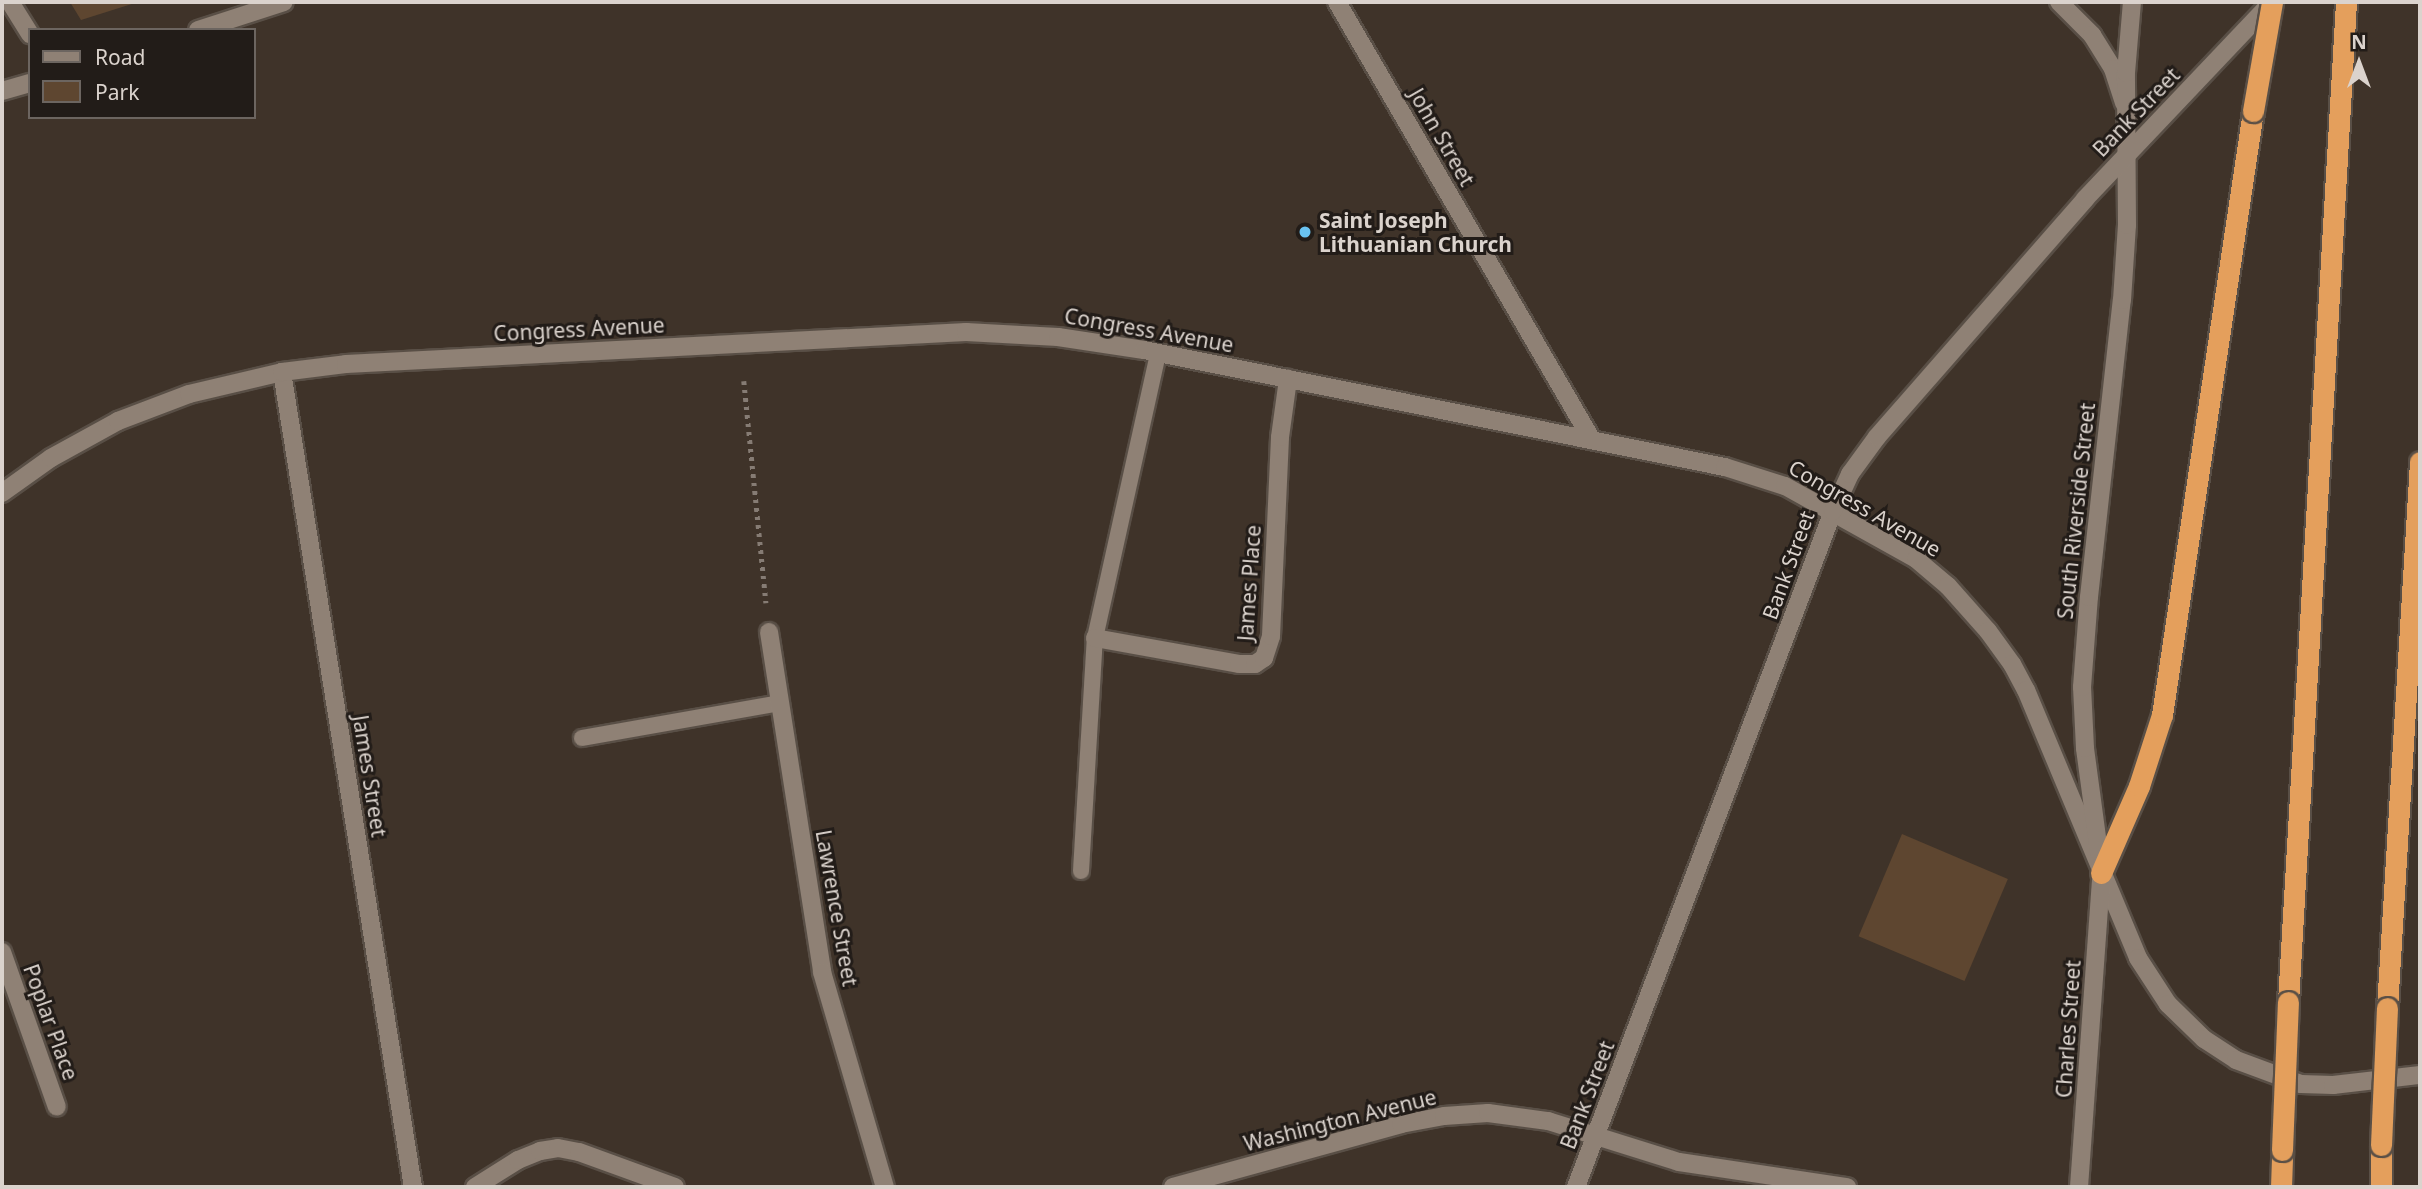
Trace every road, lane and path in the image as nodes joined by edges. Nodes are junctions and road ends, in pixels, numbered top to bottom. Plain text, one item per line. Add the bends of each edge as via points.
1 (10, 2) edge
2 (284, 2) edge
3 (1337, 2) edge
4 (2059, 2) edge
5 (2132, 2) edge
6 (2272, 2) edge
7 (2346, 2) edge
8 (204, 28) edge
9 (28, 31) edge
10 (28, 84) edge
11 (2, 91) edge
12 (2126, 109) junction
13 (2128, 152) junction
14 (1158, 352) junction
15 (282, 372) junction
16 (1288, 379) junction
17 (744, 381) dead end
18 (1592, 440) junction
19 (2420, 462) edge
20 (2, 492) edge
21 (1833, 511) junction
22 (769, 632) joint
23 (1094, 638) junction
24 (780, 704) junction
25 (582, 738) dead end
26 (1081, 871) dead end
27 (2101, 873) junction
28 (2, 953) edge
29 (2420, 1076) edge
30 (57, 1107) dead end
31 (1596, 1136) junction
32 (413, 1187) edge
33 (475, 1187) edge
34 (675, 1187) edge
35 (885, 1187) edge
36 (1173, 1187) edge
37 (1576, 1187) edge
38 (1847, 1187) edge
39 (2079, 1187) edge
40 (2281, 1187) edge
41 (2381, 1187) edge

1 - 9 street
2 - 8 street
3 - 18 street, John Street
4 - 12 street via 2092,35 2113,69
5 - 12 street
6 - 13 street, Bank Street
6 - 27 highway, bridge via 2162,715 2139,786
7 - 40 highway, bridge
10 - 11 street
12 - 13 street, South Riverside Street
13 - 21 street, Bank Street via 1877,437 1850,474
13 - 27 street, South Riverside Street via 2122,300 2082,687
14 - 15 street, Congress Avenue via 1058,337 966,332 346,364
14 - 16 street, Congress Avenue
14 - 23 lane
15 - 20 street, Congress Avenue via 189,394 118,421
15 - 32 street, James Street
16 - 18 street, Congress Avenue
16 - 23 street, James Place via 1280,438 1271,636 1264,658 1255,664 1239,664
17 - 22 path
18 - 21 street, Congress Avenue via 1761,477
19 - 41 highway, bridge via 2386,1008
21 - 27 street, Congress Avenue via 1931,571 1992,635 2026,690
21 - 31 street, Bank Street
22 - 24 street, Lawrence Street
23 - 26 lane
24 - 25 lane
24 - 35 street, Lawrence Street via 822,972
27 - 29 street via 2152,983 2181,1019 2220,1051 2267,1074 2301,1084
27 - 39 street, Charles Street
28 - 30 street, Poplar Place
31 - 36 street, Washington Avenue via 1519,1115 1444,1116
31 - 37 street, Bank Street
31 - 38 street, Washington Avenue via 1679,1162
33 - 34 street via 518,1160 558,1148

